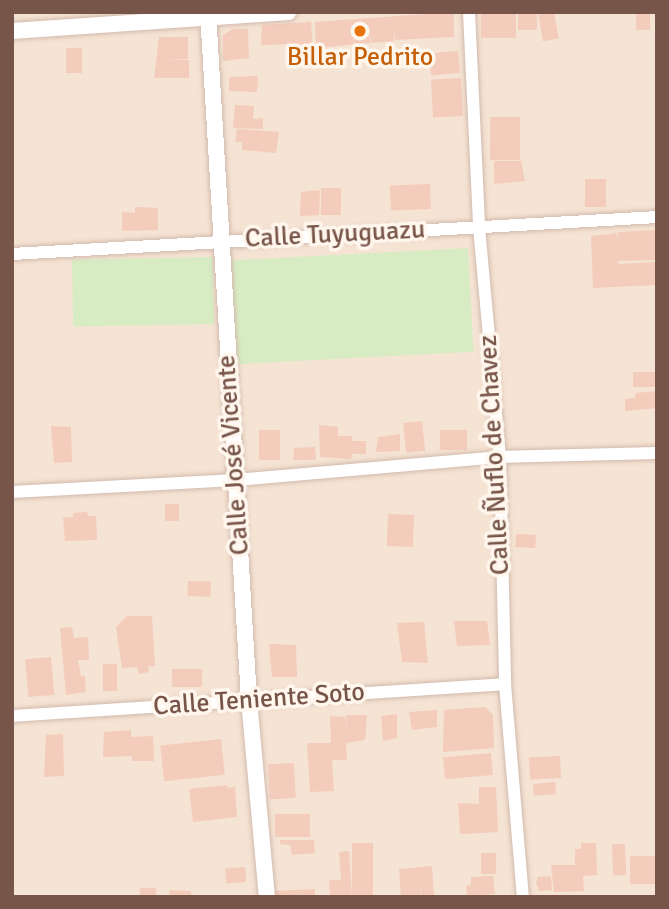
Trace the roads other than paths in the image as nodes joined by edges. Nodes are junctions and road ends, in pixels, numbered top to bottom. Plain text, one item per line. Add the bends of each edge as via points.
1 (288, 12) edge
2 (469, 12) edge
3 (209, 15) edge
4 (12, 31) edge
5 (657, 217) edge
6 (479, 227) junction
7 (220, 242) junction
8 (12, 254) edge
9 (657, 453) edge
10 (500, 457) junction
11 (236, 480) junction
12 (12, 492) edge
13 (505, 684) junction
14 (249, 700) junction
15 (12, 716) edge
16 (267, 897) edge
17 (523, 897) edge

1 - 3 street
2 - 6 street, Calle Ñuflo de Chavez
3 - 4 street
3 - 7 street, Calle José Vicente
5 - 6 street, Calle Tuyuguazu
6 - 7 street, Calle Tuyuguazu
6 - 10 street, Calle Ñuflo de Chavez
7 - 8 street, Calle Tuyuguazu
7 - 11 street, Calle José Vicente
9 - 10 street
10 - 11 street
10 - 13 street, Calle Ñuflo de Chavez
11 - 12 street
11 - 14 street, Calle José Vicente
13 - 14 street, Calle Teniente Soto
13 - 17 street, Calle Ñuflo de Chavez
14 - 15 street, Calle Teniente Soto
14 - 16 street, Calle José Vicente

